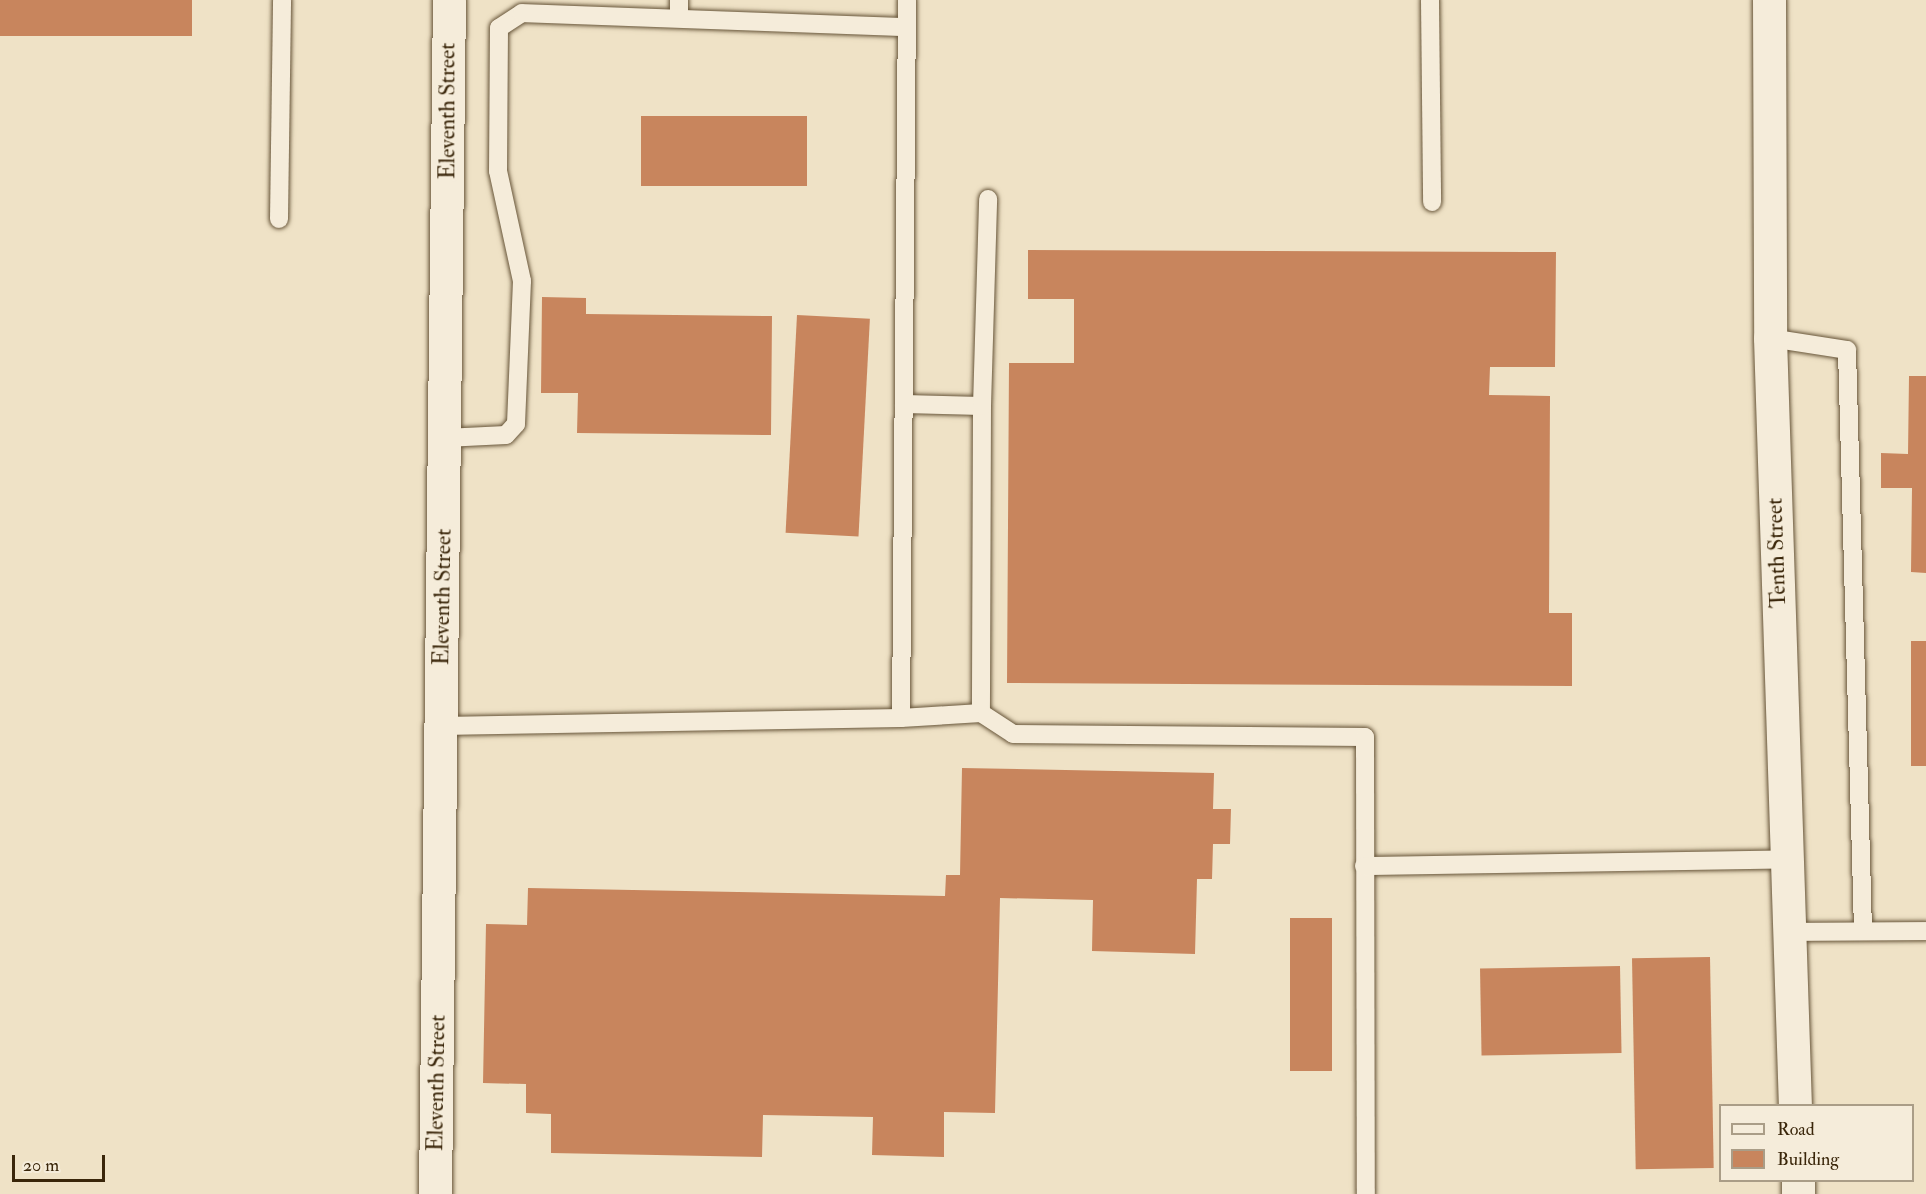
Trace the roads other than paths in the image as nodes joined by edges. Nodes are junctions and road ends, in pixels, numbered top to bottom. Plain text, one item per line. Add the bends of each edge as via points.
1 (282, 0) edge
2 (448, 0) edge
3 (907, 0) edge
4 (1430, 0) edge
5 (1439, 0) edge
6 (1769, 0) edge
7 (679, 9) edge
8 (906, 27) junction
9 (1432, 68) junction
10 (988, 199) dead end
11 (1432, 202) dead end
12 (279, 219) dead end
13 (1770, 338) junction
14 (904, 404) junction
15 (982, 406) junction
16 (445, 438) junction
17 (981, 713) junction
18 (901, 718) junction
19 (441, 726) junction
20 (1787, 859) junction
21 (1364, 866) junction
22 (1863, 931) junction
23 (1926, 931) edge
24 (1789, 932) junction
25 (1795, 1104) edge
26 (435, 1194) edge
27 (1366, 1194) edge

1 - 12 lane
2 - 16 street, Eleventh Street
3 - 8 lane
4 - 9 lane
5 - 9 lane
6 - 13 street, Tenth Street
7 - 8 lane
7 - 16 lane via 571,15 522,13 499,28 498,171 522,281 516,424 506,435
8 - 14 lane
9 - 11 lane
10 - 15 lane
13 - 20 street, Tenth Street
13 - 22 lane via 1847,350
14 - 15 lane
14 - 18 lane
15 - 17 lane
16 - 19 street, Eleventh Street
17 - 18 lane
17 - 21 lane via 1013,734 1365,737
18 - 19 lane
19 - 26 street, Eleventh Street
20 - 21 lane
20 - 24 street, Tenth Street
21 - 27 lane
22 - 23 lane
22 - 24 lane
24 - 25 street, Tenth Street

